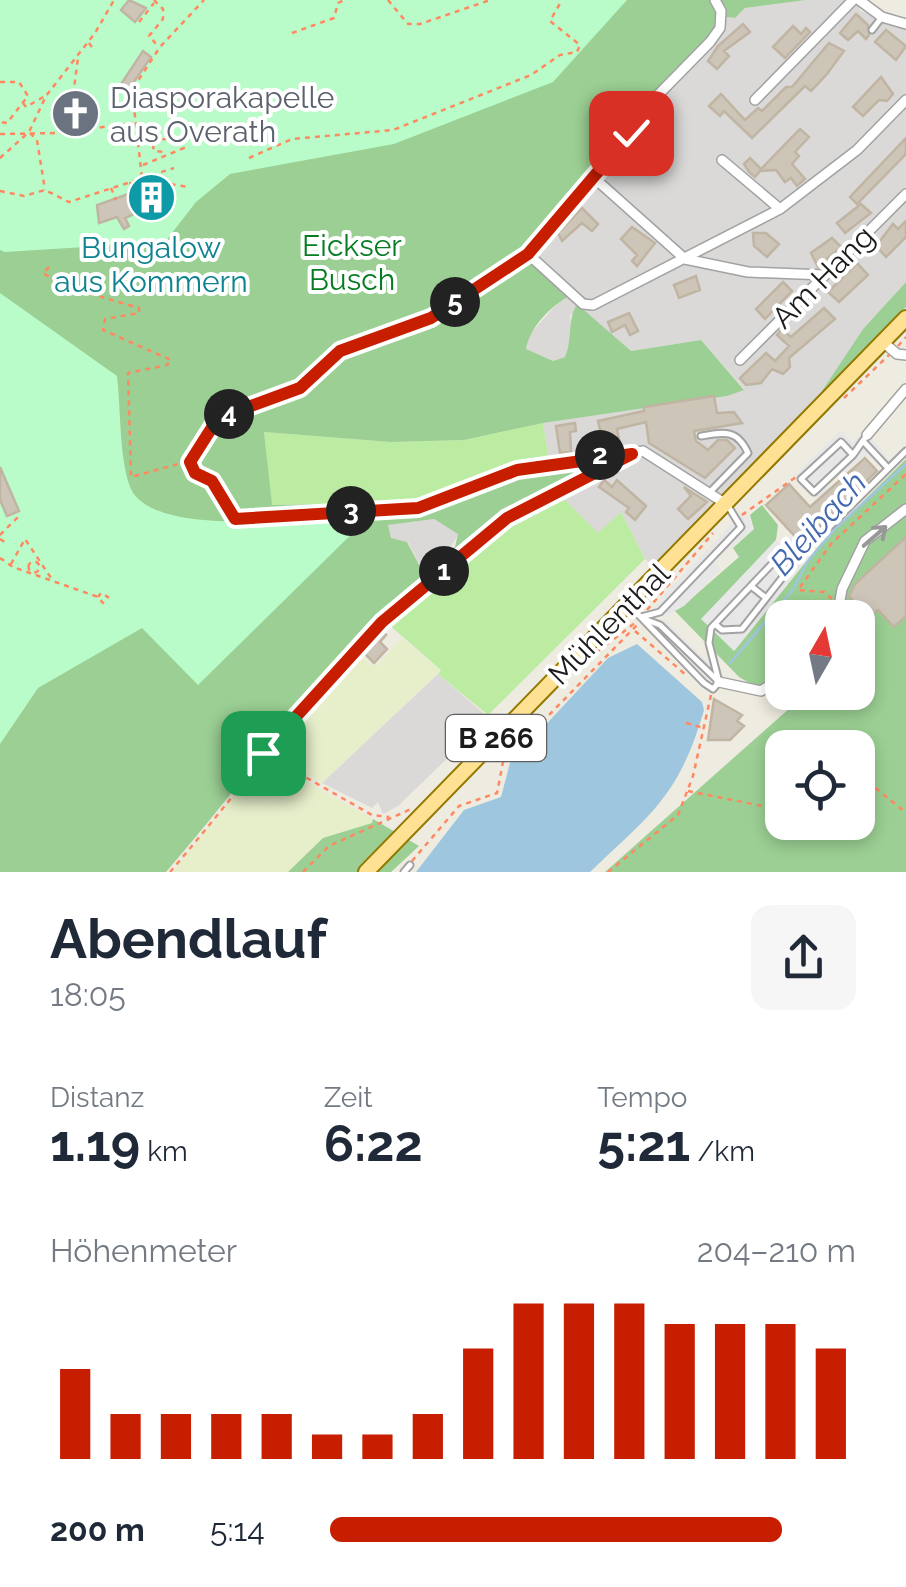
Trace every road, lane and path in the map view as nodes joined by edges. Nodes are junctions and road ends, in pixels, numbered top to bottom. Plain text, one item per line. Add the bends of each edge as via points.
1 (114, 0) edge
2 (204, 0) edge
3 (344, 0) edge
4 (388, 0) edge
5 (490, 0) edge
6 (562, 0) edge
7 (715, 0) edge
8 (856, 0) edge
9 (155, 1) edge
10 (882, 17) junction
11 (138, 22) dead end
12 (906, 24) edge
13 (872, 30) dead end
14 (292, 33) dead end
15 (94, 34) junction
16 (88, 42) junction
17 (160, 48) junction
18 (78, 55) junction
19 (0, 82) edge
20 (46, 96) junction
21 (755, 100) dead end
22 (906, 100) edge
23 (72, 101) junction
24 (22, 102) junction
25 (83, 106) dead end
26 (2, 122) edge
27 (62, 122) junction
28 (133, 122) junction
29 (83, 130) junction
30 (29, 132) junction
31 (58, 133) junction
32 (2, 134) edge
33 (167, 152) junction
34 (0, 158) edge
35 (249, 158) dead end
36 (722, 160) dead end
37 (142, 168) junction
38 (174, 168) dead end
39 (140, 178) junction
40 (130, 181) junction
41 (602, 184) dead end
42 (188, 187) dead end
43 (111, 188) junction
44 (142, 189) junction
45 (45, 190) junction
46 (0, 191) edge
47 (149, 194) dead end
48 (906, 194) edge
49 (161, 199) dead end
50 (116, 200) dead end
51 (780, 209) junction
52 (139, 214) dead end
53 (528, 254) junction
54 (684, 259) junction
55 (49, 266) dead end
56 (825, 276) junction
57 (906, 318) edge
58 (888, 347) junction
59 (906, 354) edge
60 (740, 360) dead end
61 (906, 389) edge
62 (839, 404) dead end
63 (701, 436) dead end
64 (865, 438) junction
65 (906, 451) edge
66 (748, 453) junction
67 (632, 454) junction
68 (853, 454) junction
69 (190, 462) junction
70 (557, 463) joint
71 (762, 466) junction
72 (889, 469) junction
73 (906, 474) edge
74 (801, 479) junction
75 (710, 492) junction
76 (726, 504) junction
77 (906, 509) edge
78 (747, 512) dead end
79 (18, 517) dead end
80 (718, 527) dead end
81 (2, 539) edge
82 (800, 554) junction
83 (0, 558) edge
84 (39, 563) junction
85 (11, 564) junction
86 (798, 570) dead end
87 (33, 572) junction
88 (808, 574) junction
89 (52, 579) junction
90 (433, 579) joint
91 (751, 586) junction
92 (98, 597) dead end
93 (766, 598) junction
94 (829, 600) edge
95 (842, 600) edge
96 (628, 605) junction
97 (642, 618) junction
98 (715, 624) junction
99 (691, 679) dead end
100 (719, 682) junction
101 (765, 689) edge
102 (706, 691) dead end
103 (686, 723) dead end
104 (706, 732) junction
105 (263, 753) junction
106 (875, 788) edge
107 (688, 790) junction
108 (765, 806) edge
109 (422, 812) junction
110 (906, 813) edge
111 (390, 817) junction
112 (410, 864) joint
113 (170, 872) edge
114 (303, 872) edge
115 (366, 872) edge
116 (404, 872) edge
117 (609, 872) edge

1 - 15 path
2 - 17 path
3 - 14 path via 334,18
4 - 5 path via 408,24 420,24
6 - 35 path via 550,21 580,45 531,75 394,130 292,140
7 - 53 street via 720,28 710,42 656,97 614,158
8 - 10 street
8 - 21 street
9 - 11 path
9 - 17 path via 164,19 149,36
10 - 12 street
10 - 13 lane
15 - 16 path
15 - 16 path via 100,41 93,49
16 - 18 path
17 - 28 path via 132,90
18 - 20 path
18 - 23 path
19 - 24 path via 24,86 28,96
20 - 24 path via 26,107
20 - 30 path
22 - 51 street via 858,150
23 - 25 path
23 - 27 path
24 - 26 path
26 - 32 path
27 - 29 path
27 - 31 path
28 - 29 path
28 - 37 path
29 - 31 path
30 - 31 path
30 - 32 path
30 - 34 path
30 - 45 path via 37,140
33 - 33 path via 150,145 152,140 182,137 184,148
33 - 37 path
36 - 51 street
37 - 39 path
38 - 39 path
39 - 40 path
39 - 42 path
39 - 44 path
40 - 43 path
40 - 52 path
41 - 54 street
43 - 45 path via 69,202
43 - 50 path
44 - 47 path
44 - 49 path via 144,210 162,208
45 - 46 path via 24,196
48 - 56 street, Am Hang
51 - 54 street
53 - 54 street via 583,304 593,305
53 - 69 path via 431,318 340,351 300,388 218,418
54 - 56 street via 748,272
55 - 69 path via 43,273 64,286 139,308 105,319 103,330 171,360 128,373 131,477
56 - 60 street, Am Hang
57 - 58 main road, B 266
58 - 59 street
58 - 62 path
58 - 71 main road, B 266
61 - 64 street
63 - 66 lane via 726,431 741,438
64 - 68 lane
64 - 72 lane
65 - 72 lane
66 - 71 lane
66 - 75 lane
67 - 70 street
67 - 75 street via 656,457
67 - 90 street via 530,502
68 - 74 lane via 842,442
68 - 74 lane via 814,492
69 - 70 path via 195,473 212,481 235,519 418,508 517,470
71 - 76 main road, B 266
72 - 82 lane
73 - 88 path
74 - 78 path via 794,476
75 - 76 street
76 - 96 main road, Mühlenthal / B 266
76 - 97 lane via 741,528 660,612
95 -> 77 street via 865,541
79 - 81 path
80 - 97 path
82 - 91 lane via 787,548
82 - 93 lane
83 - 85 path
84 - 85 path via 25,539
84 - 87 path
84 - 87 path via 29,564
84 - 89 path
85 - 87 path
86 - 88 path
87 - 89 path
88 - 94 path via 799,593 824,592
89 - 92 path
90 - 105 path via 382,622
91 - 93 lane
91 - 98 lane
93 - 98 lane via 742,629
96 - 97 lane
96 - 109 main road, Mühlenthal / B 266
97 - 100 lane via 660,625
97 - 100 lane via 704,683 713,689
98 - 100 lane via 709,643
99 - 112 path via 634,630 600,657 503,762 497,793 459,806
100 - 101 street
102 - 104 path
103 - 104 path
104 - 107 path
105 - 111 path via 372,814
105 - 113 path
106 - 110 path
107 - 108 path
107 - 117 path via 678,815
109 - 111 path via 411,808
109 - 115 main road, Mühlenthal / B 266
111 - 114 path via 329,846
112 - 116 lane

